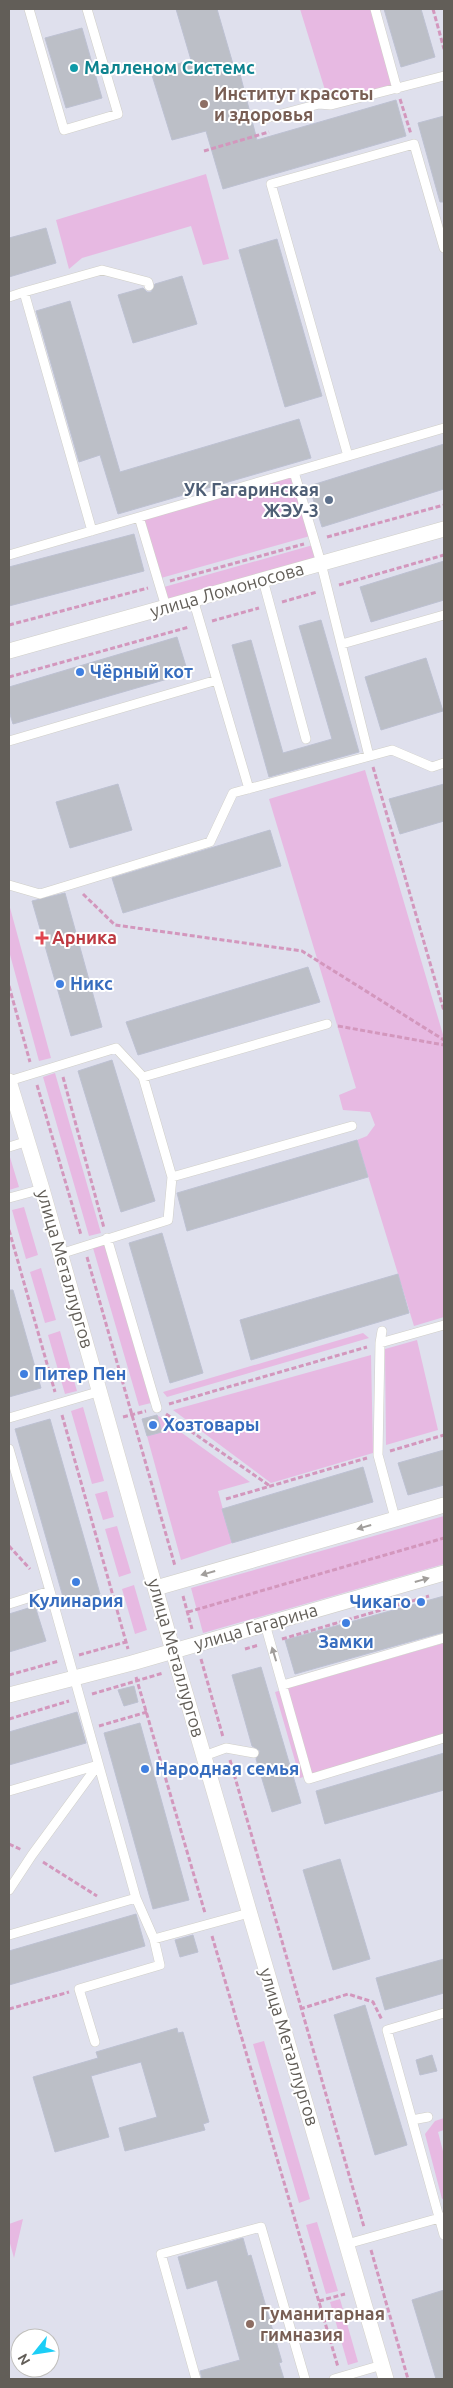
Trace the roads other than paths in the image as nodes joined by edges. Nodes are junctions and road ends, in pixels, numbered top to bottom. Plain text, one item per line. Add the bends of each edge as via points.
1 (30, 9) edge
2 (86, 9) edge
3 (375, 9) edge
4 (444, 76) edge
5 (397, 89) junction
6 (263, 119) dead end
7 (444, 249) edge
8 (149, 286) dead end
9 (24, 292) junction
10 (9, 296) edge
11 (444, 428) edge
12 (348, 456) junction
13 (294, 472) junction
14 (140, 517) junction
15 (444, 529) edge
16 (92, 531) junction
17 (9, 555) edge
18 (321, 563) junction
19 (263, 580) junction
20 (194, 599) junction
21 (166, 607) junction
22 (444, 615) edge
23 (342, 644) junction
24 (9, 651) edge
25 (217, 680) junction
26 (306, 739) dead end
27 (9, 740) edge
28 (369, 756) junction
29 (444, 763) edge
30 (249, 789) junction
31 (9, 885) edge
32 (327, 1024) road end
33 (143, 1077) junction
34 (9, 1081) edge
35 (352, 1126) dead end
36 (28, 1141) junction
37 (9, 1147) edge
38 (172, 1176) junction
39 (42, 1189) junction
40 (9, 1198) edge
41 (107, 1238) junction
42 (60, 1254) junction
43 (444, 1325) edge
44 (382, 1331) dead end
45 (380, 1343) junction
46 (101, 1391) junction
47 (157, 1408) road end
48 (9, 1418) edge
49 (9, 1449) edge
50 (444, 1504) edge
51 (395, 1518) junction
52 (444, 1573) edge
53 (156, 1588) junction
54 (50, 1591) junction
55 (9, 1604) edge
56 (265, 1624) junction
57 (444, 1638) edge
58 (173, 1651) junction
59 (74, 1677) junction
60 (284, 1685) junction
61 (9, 1695) edge
62 (444, 1738) edge
63 (254, 1753) dead end
64 (204, 1756) junction
65 (98, 1765) junction
66 (9, 1791) edge
67 (9, 1890) edge
68 (136, 1898) junction
69 (249, 1913) junction
70 (9, 1935) edge
71 (154, 1939) junction
72 (444, 2013) edge
73 (95, 2042) dead end
74 (428, 2117) dead end
75 (412, 2120) junction
76 (442, 2217) edge
77 (444, 2235) edge
78 (347, 2244) junction
79 (384, 2372) edge
80 (338, 2378) edge
81 (196, 2379) edge
82 (305, 2379) edge

1 - 2 lane via 64,130 118,114
3 - 5 lane
4 - 5 lane
5 - 6 lane
7 - 12 lane via 414,144 271,184
8 - 9 lane via 148,282 102,270
9 - 10 lane
9 - 16 lane
11 - 12 lane
12 - 13 lane
13 - 14 lane
13 - 18 lane
14 - 16 lane
14 - 21 lane
15 - 18 street, улица Ломоносова
16 - 17 lane
18 - 19 street, улица Ломоносова
18 - 23 lane
19 - 20 street, улица Ломоносова
19 - 26 lane
20 - 21 street, улица Ломоносова
20 - 25 lane
21 - 24 street, улица Ломоносова
22 - 23 lane
23 - 28 lane
25 - 27 lane
25 - 30 lane
28 - 29 lane via 392,750 432,767
28 - 30 lane
30 - 31 lane via 233,793 210,842 40,894
32 - 33 lane
33 - 34 lane via 116,1048
33 - 38 lane
34 - 36 street, улица Металлургов
35 - 38 lane
36 - 37 lane
36 - 39 street, улица Металлургов
38 - 41 lane via 168,1220
39 - 40 lane
39 - 42 street, улица Металлургов
41 - 42 lane
41 - 47 lane
42 - 46 street, улица Металлургов
43 - 45 lane
44 - 45 lane
45 - 51 lane via 378,1455
46 - 48 lane
46 - 53 street, улица Металлургов
49 - 54 lane
50 - 51 street
51 -> 53 street
56 -> 52 street, улица Гагарина
53 - 58 street, улица Металлургов
54 - 55 lane
54 - 59 lane
56 - 58 street, улица Гагарина
60 -> 56 lane
57 - 60 lane
58 - 59 street, улица Гагарина
58 - 64 street, улица Металлургов
59 - 61 street, улица Гагарина
59 - 65 lane
60 - 62 lane via 309,1779
63 - 64 lane via 226,1748
64 - 69 street, улица Металлургов
65 - 66 lane
65 - 67 lane
65 - 68 lane
68 - 70 lane
68 - 71 lane
69 - 71 lane
69 - 78 street, улица Металлургов
71 - 73 lane via 160,1965 79,1989
72 - 75 lane via 387,2030
74 - 75 lane
75 - 76 lane
76 - 77 lane
76 - 78 lane
78 - 79 street, улица Металлургов
79 - 80 lane
81 - 82 lane via 161,2254 261,2227

